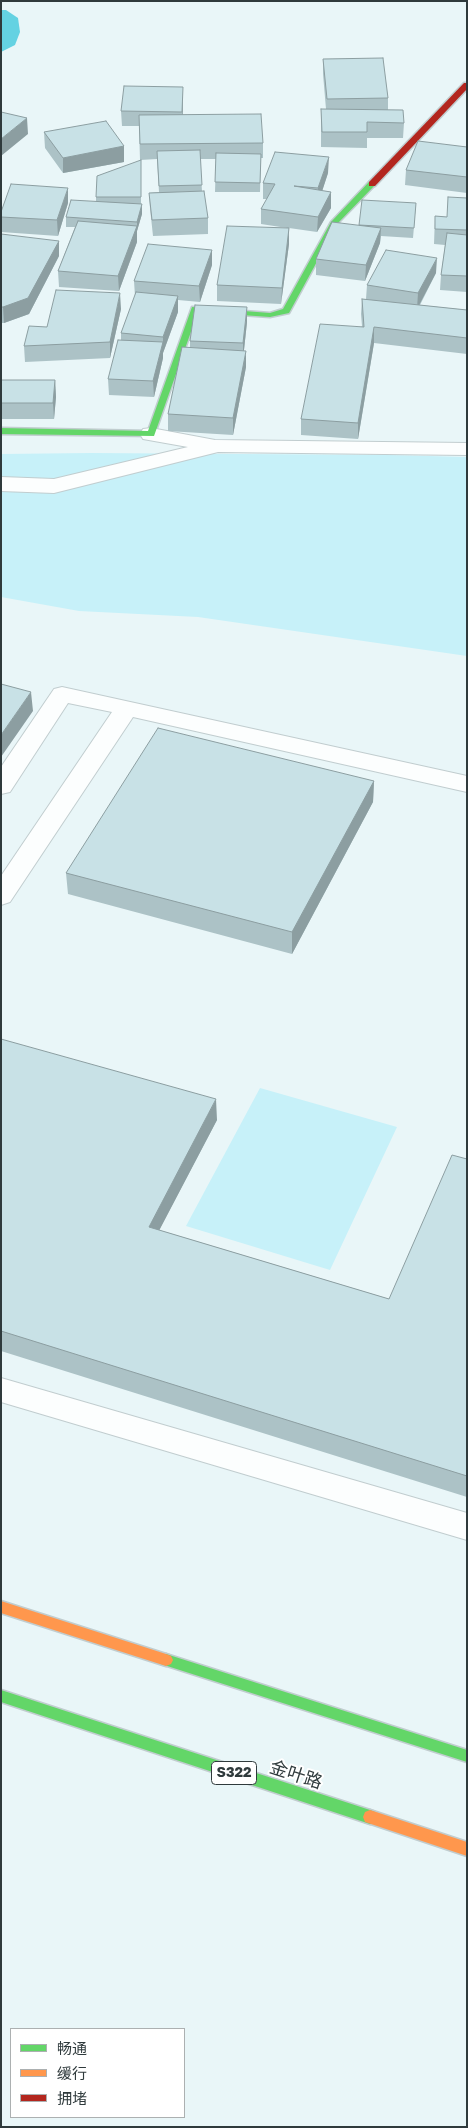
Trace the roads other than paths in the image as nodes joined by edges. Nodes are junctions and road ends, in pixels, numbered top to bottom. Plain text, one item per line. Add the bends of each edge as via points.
1 (467, 85) edge
2 (1, 431) edge
3 (151, 434) junction
4 (218, 446) junction
5 (467, 449) edge
6 (1, 484) edge
7 (127, 708) junction
8 (467, 784) edge
9 (1, 786) edge
10 (1, 896) edge
11 (1, 1390) edge
12 (467, 1527) edge
13 (1, 1607) edge
14 (1, 1696) edge
15 (467, 1756) edge
16 (467, 1849) edge

1 - 3 street via 335,222 286,311 270,315 195,308
2 - 3 street
3 - 4 street
4 - 5 street
4 - 6 street via 54,486
7 - 8 street
7 - 9 street via 62,694
7 - 10 street
11 - 12 street
13 - 15 street
14 - 16 street, 金叶路 / S322

